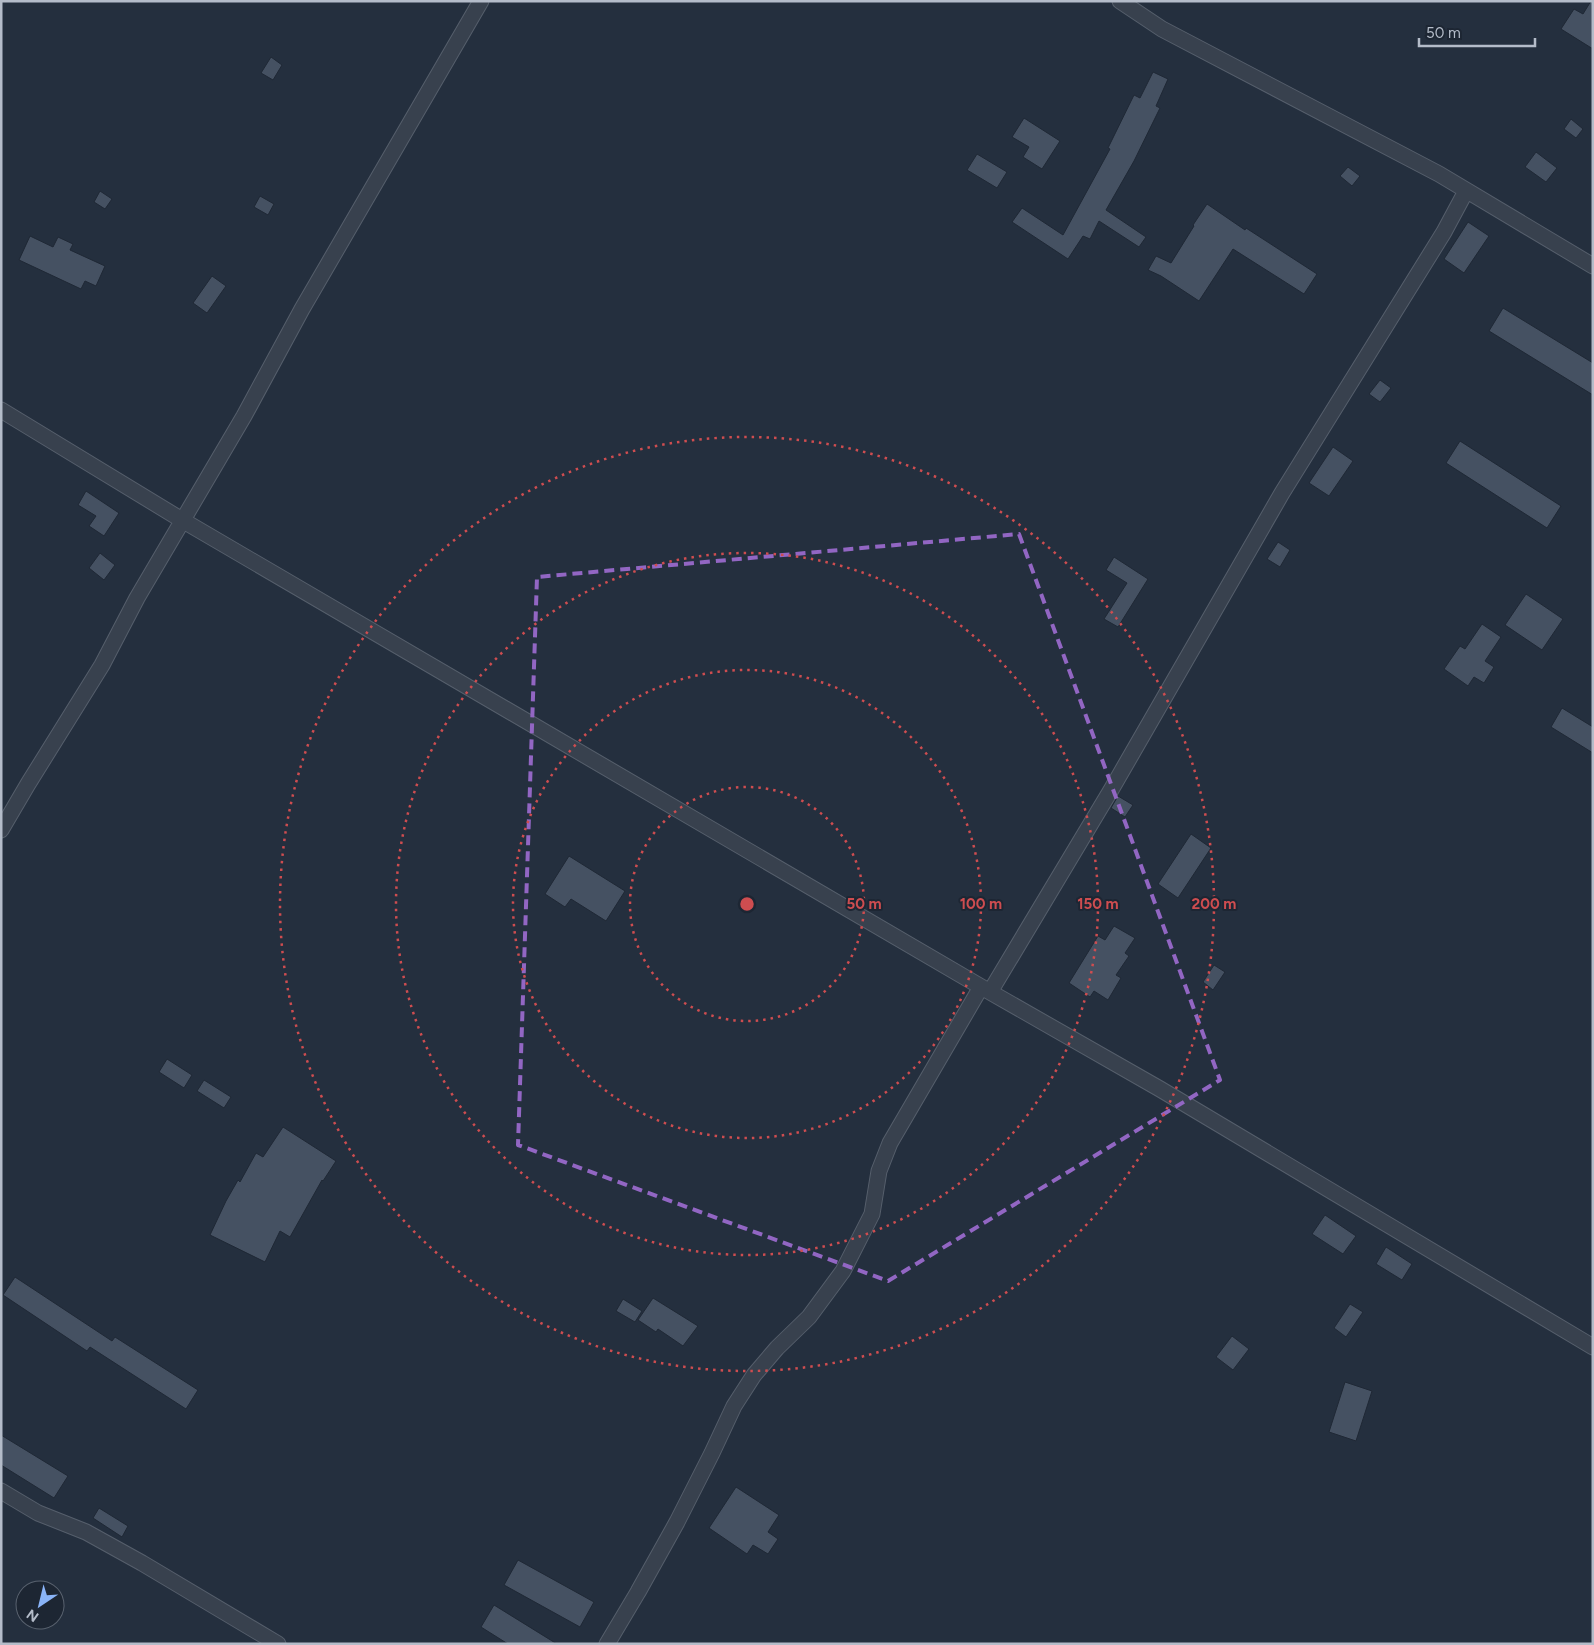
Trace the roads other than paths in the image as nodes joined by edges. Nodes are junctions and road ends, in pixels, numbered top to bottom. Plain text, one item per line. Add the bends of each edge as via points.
1 (481, 1) edge
2 (1120, 1) edge
3 (1466, 191) junction
4 (1593, 266) edge
5 (1, 410) edge
6 (182, 520) junction
7 (1, 830) edge
8 (985, 989) junction
9 (1593, 1347) edge
10 (1, 1491) edge
11 (278, 1644) edge
12 (606, 1644) edge

1 - 6 street
2 - 3 street via 1162,29
3 - 4 street
3 - 8 street via 1444,232 1282,493 1111,790
5 - 6 street
6 - 7 street via 102,665
6 - 8 street
8 - 9 street via 1160,1088
8 - 12 street via 890,1144 879,1171 872,1214 843,1271 809,1317 754,1375 734,1406 676,1522
10 - 11 street via 38,1513 86,1532 134,1558

